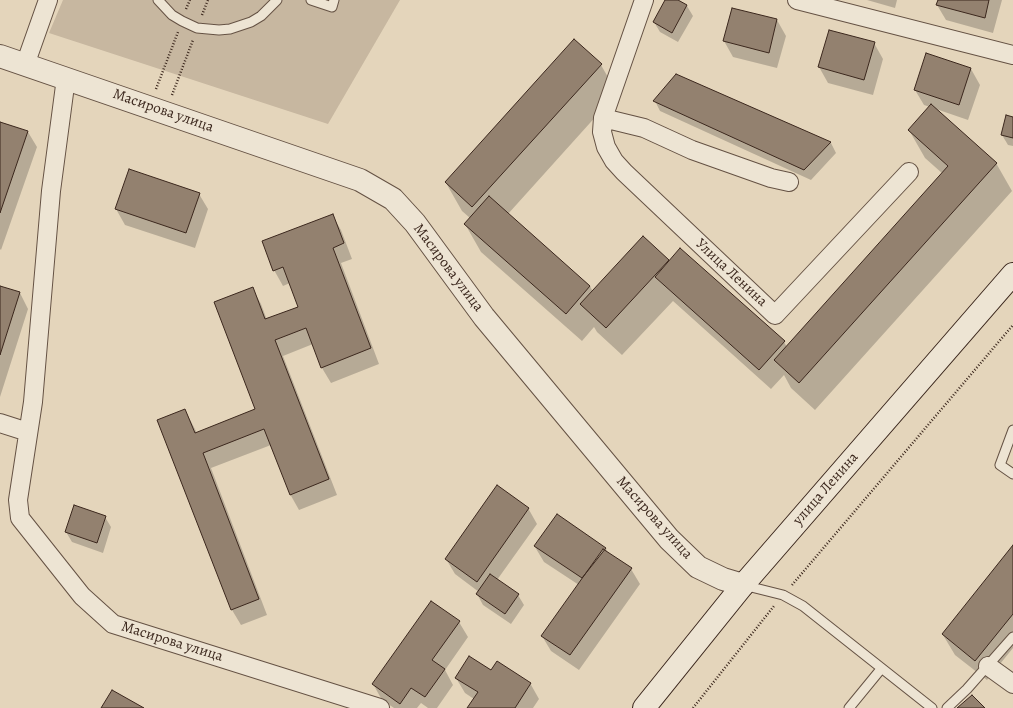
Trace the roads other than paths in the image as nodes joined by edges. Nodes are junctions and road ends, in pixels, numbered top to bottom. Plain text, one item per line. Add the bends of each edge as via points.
1 (48, 0) edge
2 (158, 0) edge
3 (277, 0) edge
4 (311, 0) edge
5 (334, 0) edge
6 (644, 0) edge
7 (797, 0) edge
8 (1013, 55) edge
9 (0, 56) edge
10 (25, 65) junction
11 (66, 78) junction
12 (603, 118) junction
13 (909, 172) dead end
14 (789, 182) dead end
15 (1013, 274) edge
16 (0, 423) edge
17 (1013, 430) edge
18 (28, 432) junction
19 (1013, 474) edge
20 (743, 585) junction
21 (1013, 637) edge
22 (988, 666) junction
23 (881, 669) junction
24 (1013, 684) edge
25 (380, 708) edge
26 (644, 708) edge
27 (849, 708) edge
28 (932, 708) edge
29 (947, 708) edge

1 - 10 street
2 - 3 lane via 182,22 197,28 219,30 241,26 261,16
4 - 5 lane via 332,7
6 - 12 street, Улица Ленина
7 - 8 street
9 - 10 street, Масирова улица
10 - 11 street, Масирова улица
11 - 18 street, Масирова улица via 51,191 33,402
11 - 20 street, Масирова улица via 360,180 393,199 415,222 484,317 669,539 698,567
12 - 13 street, Улица Ленина via 602,132 606,147 614,161 775,315
12 - 14 street via 644,128 692,150 770,178
15 - 20 street, улица Ленина
16 - 18 street
17 - 19 lane via 1000,465
18 - 25 street, Масирова улица via 18,500 20,518 82,596 113,624
20 - 23 lane via 783,595 803,606
20 - 26 street, улица Ленина
21 - 22 lane
22 - 24 street
22 - 29 lane
23 - 27 lane
23 - 28 lane

